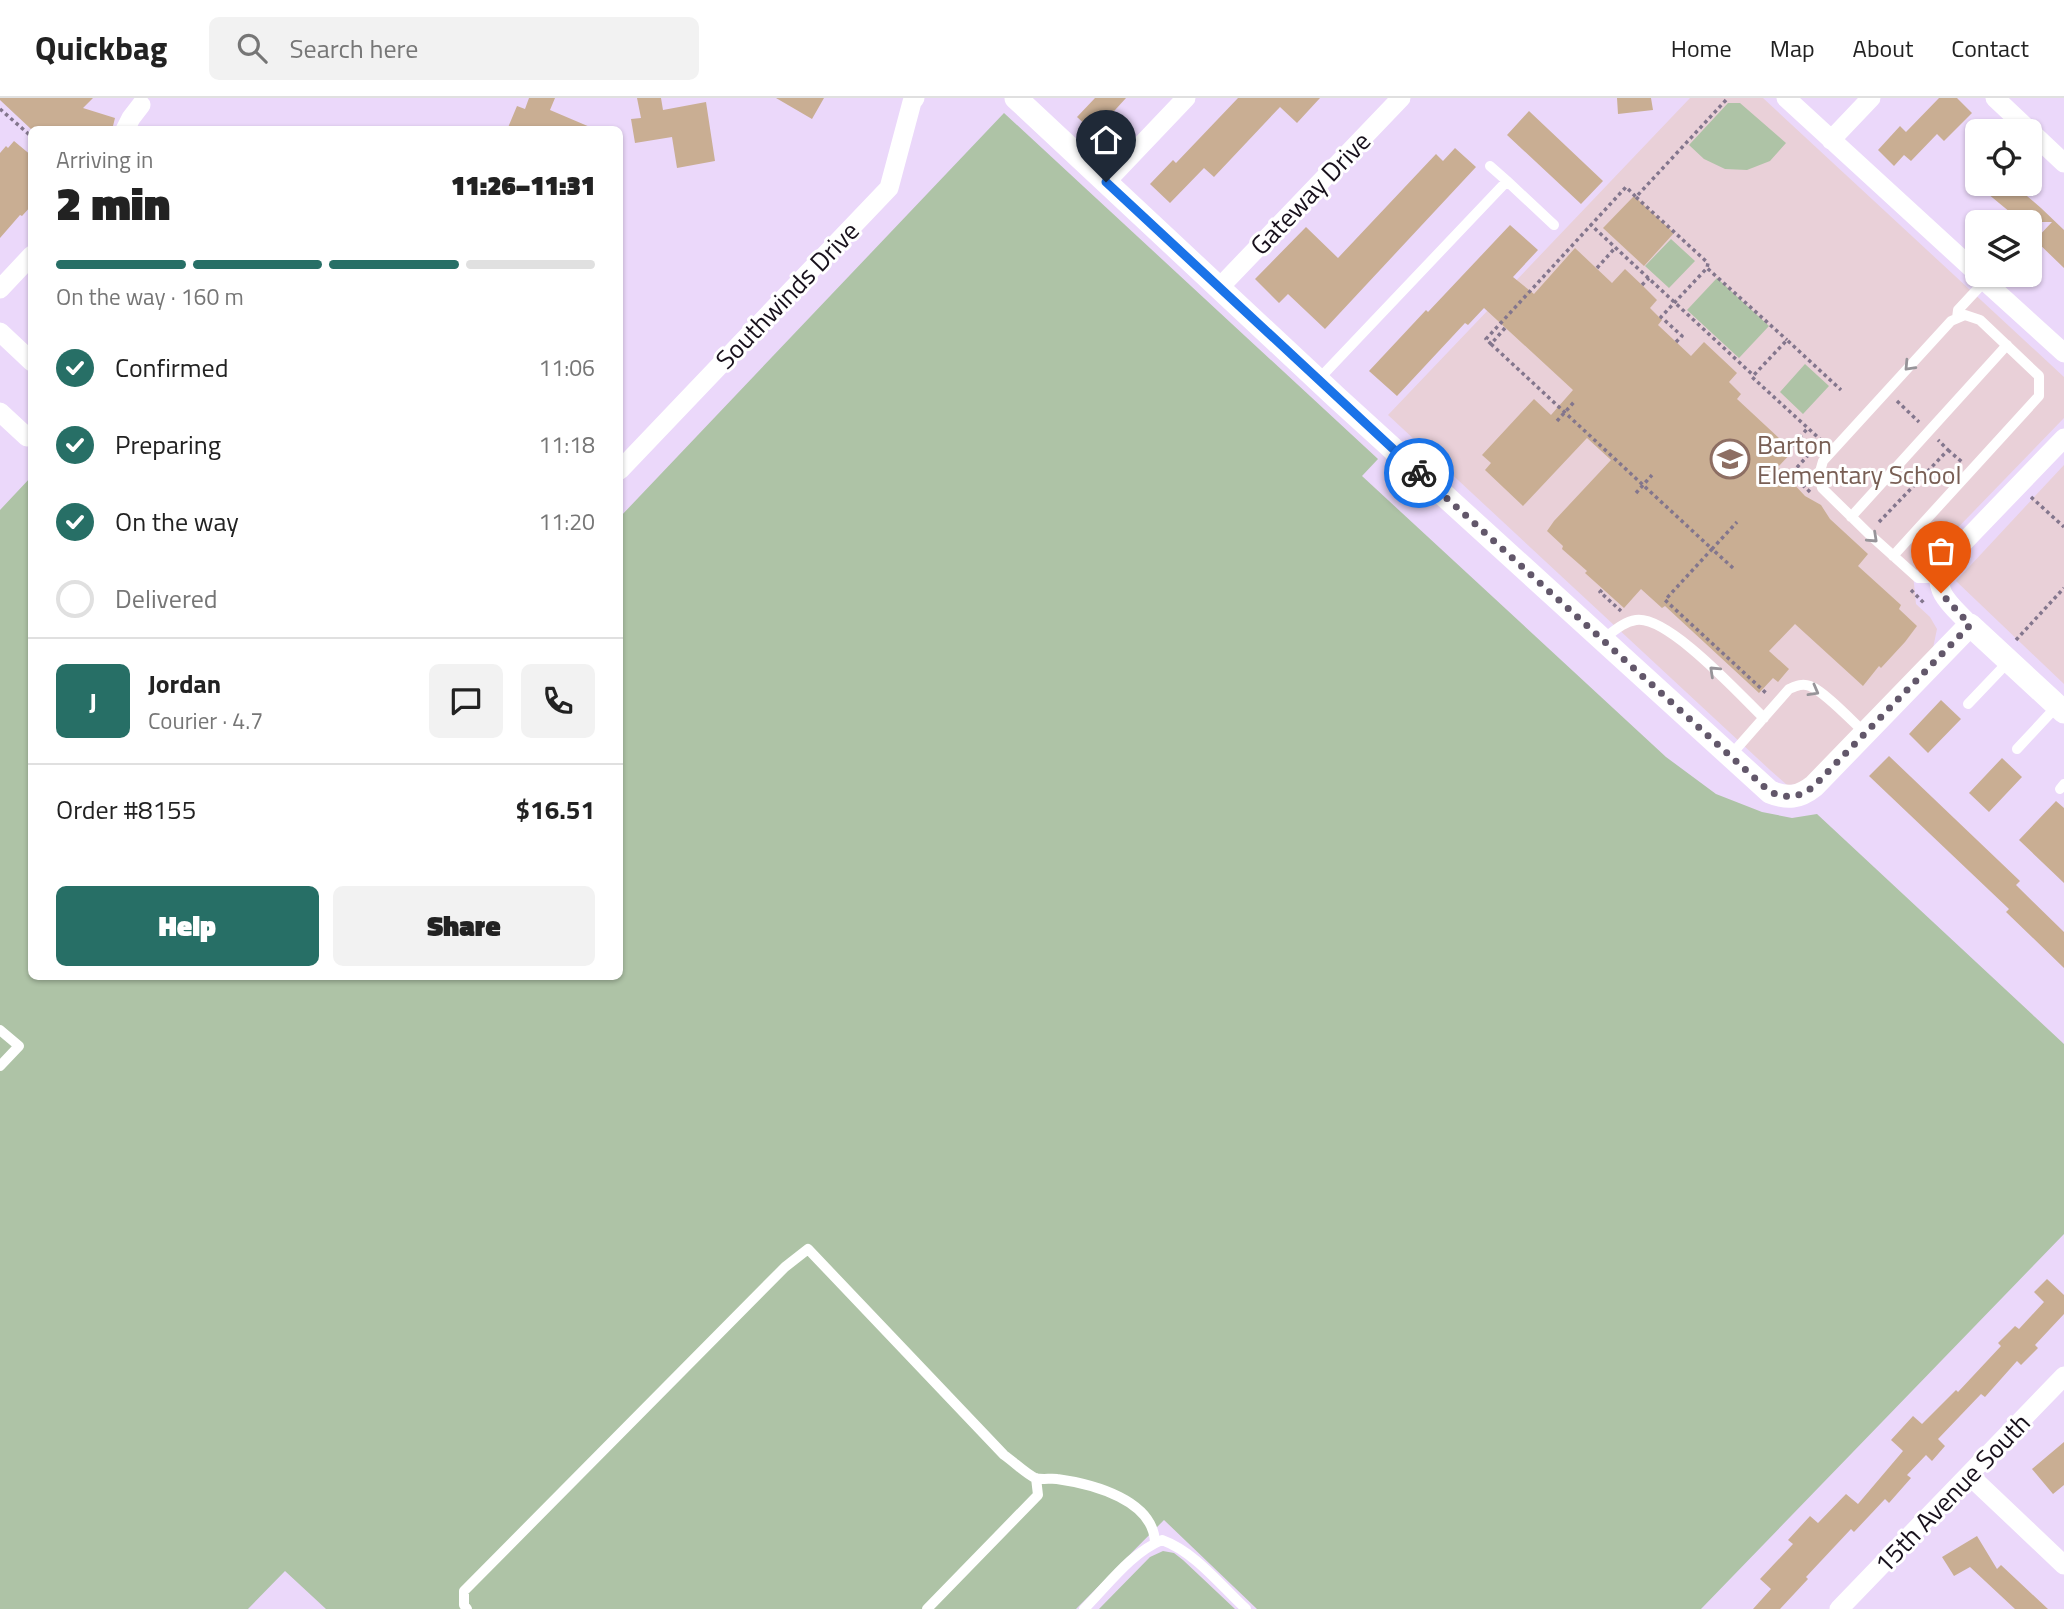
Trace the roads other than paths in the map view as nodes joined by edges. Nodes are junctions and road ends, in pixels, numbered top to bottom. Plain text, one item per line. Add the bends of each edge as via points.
1 (915, 98) edge
2 (1016, 98) edge
3 (1186, 98) edge
4 (1401, 98) edge
5 (1786, 98) edge
6 (1871, 98) edge
7 (1995, 98) edge
8 (141, 100) edge
9 (127, 126) edge
10 (1831, 141) junction
11 (2064, 163) edge
12 (1490, 166) dead end
13 (1507, 181) junction
14 (1106, 182) junction
15 (1554, 225) dead end
16 (28, 259) edge
17 (1965, 263) edge
18 (1973, 287) edge
19 (1991, 287) edge
20 (1219, 288) junction
21 (0, 289) edge
22 (1957, 318) junction
23 (0, 332) edge
24 (2007, 345) junction
25 (2064, 353) edge
26 (28, 358) edge
27 (1318, 380) junction
28 (0, 412) edge
29 (28, 436) edge
30 (2064, 438) edge
31 (623, 467) edge
32 (1851, 517) junction
33 (1893, 556) junction
34 (1937, 578) junction
35 (1970, 625) junction
36 (1602, 640) junction
37 (2012, 650) junction
38 (1968, 704) dead end
39 (2060, 709) edge
40 (1764, 718) junction
41 (1866, 733) junction
42 (2017, 749) dead end
43 (1730, 756) junction
44 (0, 1030) edge
45 (0, 1066) edge
46 (2064, 1376) edge
47 (1969, 1475) junction
48 (1036, 1478) junction
49 (1159, 1541) junction
50 (2064, 1565) edge
51 (467, 1609) edge
52 (926, 1609) edge
53 (1084, 1609) edge
54 (1245, 1609) edge
55 (1839, 1609) edge

1 - 31 street, Southwinds Drive via 889,188
2 - 14 street
3 - 14 street
4 - 20 street, Gateway Drive
5 - 10 street
6 - 10 street
7 - 11 street
8 - 9 street
10 - 17 street
12 - 13 lane
13 - 15 lane
13 - 27 lane
14 - 20 street
16 - 21 street
18 - 22 lane
19 - 25 street
20 - 27 street
22 - 24 lane via 1965,315 1980,320
22 -> 32 lane via 1823,461 1822,488
23 - 26 street
24 - 32 lane
24 - 33 lane via 2039,376 2039,396
27 - 36 street
28 - 29 street
30 - 34 street via 1940,568
32 -> 33 lane
33 - 34 lane via 1919,578
34 - 35 street via 1941,593
35 - 37 street
35 - 41 street
40 -> 36 lane via 1670,631 1654,622 1633,621
36 - 43 street
37 - 38 lane
37 - 39 street
39 - 42 lane
40 -> 41 lane via 1789,689 1808,685
40 - 43 lane
41 - 43 street via 1805,794 1793,797 1770,792
44 - 45 lane via 19,1046
46 - 47 street, 15th Avenue South
47 - 50 street
47 - 55 street, 15th Avenue South
48 - 49 lane via 1068,1481 1122,1497 1147,1517
48 - 51 lane via 1004,1455 808,1249 464,1591
48 - 52 lane via 1038,1495
49 - 53 lane via 1139,1553
49 - 54 lane via 1186,1552

